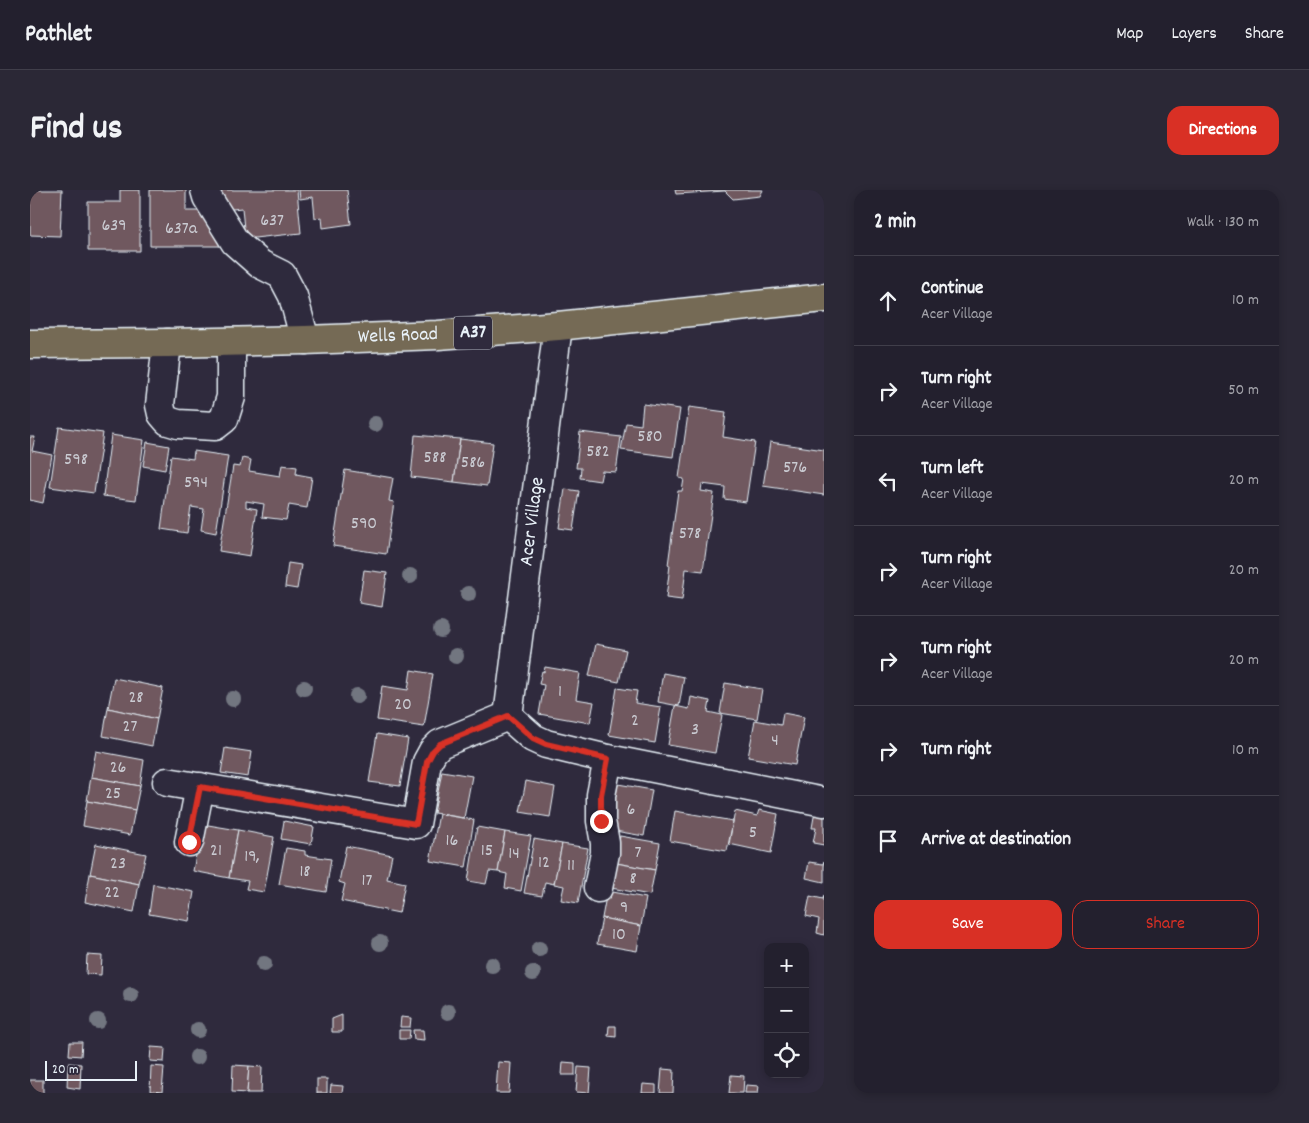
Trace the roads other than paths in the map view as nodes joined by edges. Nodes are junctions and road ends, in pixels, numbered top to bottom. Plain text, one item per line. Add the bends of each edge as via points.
1 (205, 190) edge
2 (824, 298) edge
3 (558, 326) junction
4 (304, 340) junction
5 (231, 342) junction
6 (167, 343) junction
7 (30, 344) edge
8 (508, 716) junction
9 (608, 759) junction
10 (167, 782) dead end
11 (200, 787) junction
12 (824, 802) edge
13 (189, 842) dead end
14 (598, 888) dead end

1 - 4 street via 235,242 260,264 282,275 293,296
2 - 3 highway, Wells Road / A37
3 - 4 highway, Wells Road / A37
3 - 8 street, Acer Village
4 - 5 highway, Wells Road / A37
5 - 6 highway, Wells Road / A37
5 - 6 street via 230,397 224,419 215,426 178,424 168,421 162,414 160,404
6 - 7 highway, Wells Road / A37
8 - 9 street via 533,738 546,744
8 - 11 street via 440,744 433,751 427,762 416,824
9 - 12 street
9 - 14 street via 601,795 605,843
10 - 11 street
11 - 13 street

